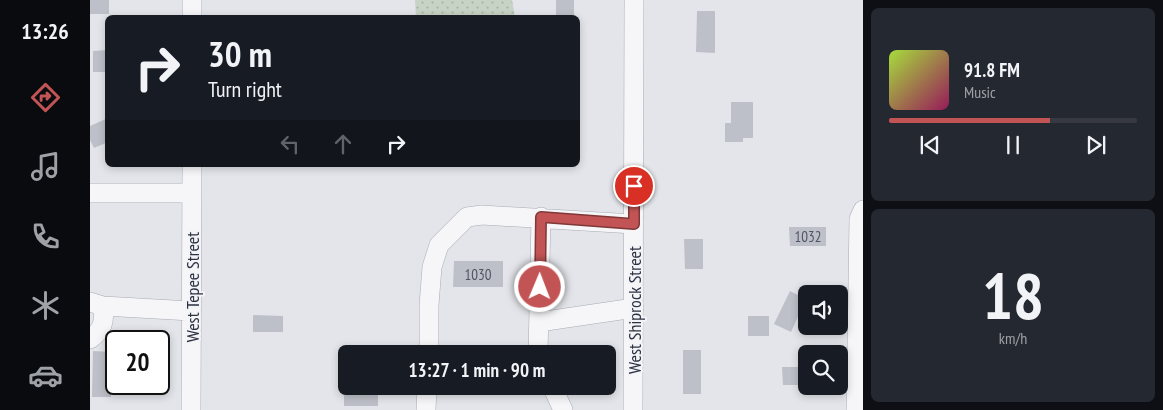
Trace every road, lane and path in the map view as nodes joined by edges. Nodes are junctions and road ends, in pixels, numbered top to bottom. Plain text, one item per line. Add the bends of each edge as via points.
1 (192, 0) edge
2 (634, 0) edge
3 (192, 15) edge
4 (192, 167) edge
5 (90, 193) edge
6 (192, 193) junction
7 (863, 210) edge
8 (541, 217) junction
9 (634, 224) junction
10 (96, 304) edge
11 (634, 308) junction
12 (192, 312) junction
13 (539, 322) junction
14 (90, 339) edge
15 (429, 345) edge
16 (538, 345) edge
17 (427, 395) edge
18 (556, 395) edge
19 (191, 410) edge
20 (426, 410) edge
21 (563, 410) edge
22 (633, 410) edge
23 (856, 410) edge

1 - 3 street
2 - 9 street, West Shiprock Street
4 - 6 street, West Tepee Street
5 - 6 street
6 - 12 street, West Tepee Street
7 - 23 street via 859,219
8 - 9 street
8 - 13 street
8 - 15 street via 467,217 439,245 432,267
9 - 11 street, West Shiprock Street
10 - 12 street
10 - 14 street via 104,315 101,330
11 - 13 street
11 - 22 street, West Shiprock Street
12 - 19 street, West Tepee Street
13 - 16 street
17 - 20 street
18 - 21 street

